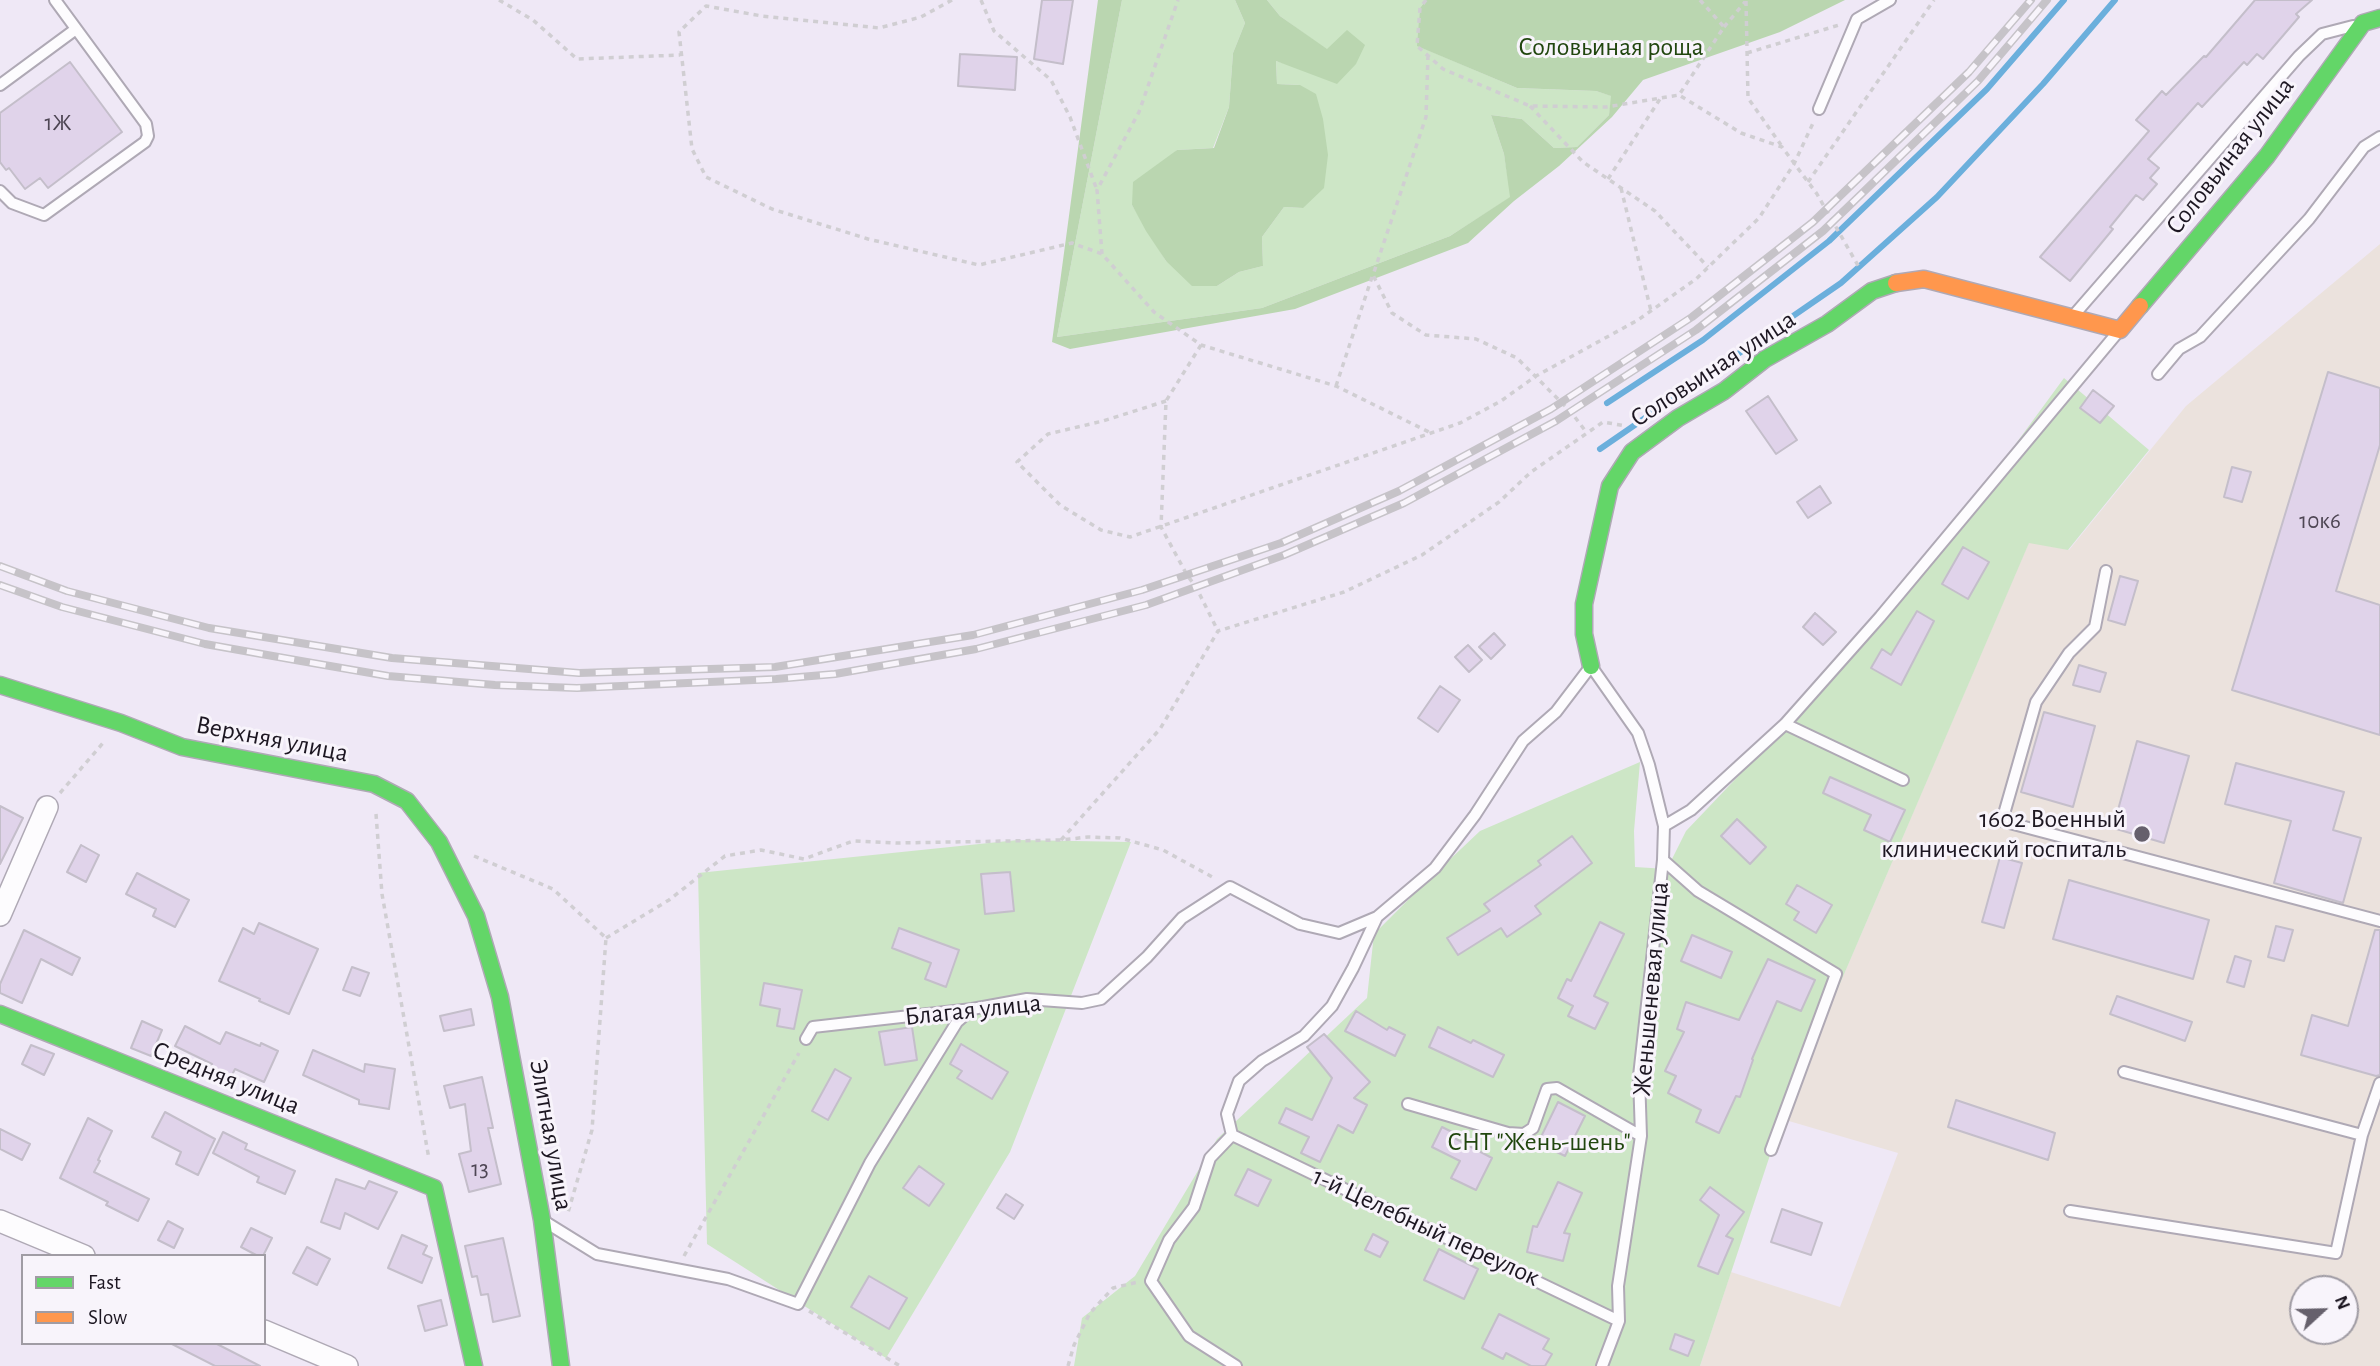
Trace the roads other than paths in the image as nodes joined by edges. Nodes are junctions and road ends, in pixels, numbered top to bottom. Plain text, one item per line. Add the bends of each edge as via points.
1 (55, 0) edge
2 (1890, 0) edge
3 (2380, 18) edge
4 (2363, 23) junction
5 (76, 29) junction
6 (0, 85) edge
7 (1819, 109) road end
8 (2380, 137) edge
9 (0, 191) edge
10 (2072, 317) junction
11 (2120, 330) junction
12 (2158, 374) dead end
13 (2106, 571) dead end
14 (1591, 666) junction
15 (0, 685) edge
16 (1785, 724) junction
17 (1903, 779) dead end
18 (47, 807) road end
19 (1664, 826) junction
20 (1663, 860) junction
21 (0, 915) edge
22 (476, 916) joint
23 (1377, 917) junction
24 (2380, 921) edge
25 (972, 1009) junction
26 (0, 1014) edge
27 (806, 1039) road end
28 (2124, 1072) dead end
29 (2380, 1083) edge
30 (1408, 1104) dead end
31 (1232, 1135) junction
32 (2362, 1135) junction
33 (1641, 1136) junction
34 (1772, 1150) dead end
35 (2070, 1211) dead end
36 (542, 1220) junction
37 (0, 1221) edge
38 (78, 1254) edge
39 (1619, 1321) junction
40 (266, 1332) edge
41 (347, 1366) edge
42 (474, 1366) edge
43 (561, 1366) edge
44 (1236, 1366) edge
45 (1602, 1366) edge

1 - 5 lane
2 - 7 lane via 1857,19
3 - 4 street
4 - 10 lane via 2322,34 2299,56
4 - 11 street, Соловьиная улица via 2267,156
5 - 6 lane
5 - 9 lane via 146,124 148,136 44,215 12,203
8 - 12 lane via 2364,147 2309,219 2200,337 2179,349
10 - 11 street, Соловьиная улица
10 - 14 street, Соловьиная улица via 1924,279 1902,281 1872,290 1827,324 1765,359 1659,431 1632,452 1610,486 1584,604
11 - 16 lane, Соловьиная улица
13 - 24 lane via 2095,627 2069,653 2036,702 2001,821
14 - 19 lane, Соловьиная улица via 1638,733
14 - 23 lane via 1556,712 1523,741 1435,868
15 - 22 street, Верхняя улица via 182,747 374,784 407,801 439,842
16 - 17 lane
16 - 19 lane, Соловьиная улица via 1691,810
18 - 21 street
19 - 20 lane, Соловьиная улица
20 - 33 lane, Женьшеневая улица via 1639,1076
20 - 34 lane via 1698,891 1836,974
22 - 36 street, Элитная улица via 500,997
23 - 25 lane, Благая улица via 1339,933 1300,924 1230,887 1182,918 1101,999 1082,1003 1027,999
23 - 31 lane via 1332,1006 1304,1036 1239,1081 1227,1114
25 - 27 lane, Благая улица via 813,1027
25 - 36 lane via 957,1022 870,1163 798,1304 728,1279 597,1254
26 - 42 street, Средняя улица via 434,1188
28 - 32 lane
29 - 32 lane
30 - 33 lane via 1524,1134 1533,1128 1547,1089 1557,1088
31 - 39 lane, 1-й Целебный переулок
31 - 44 lane via 1210,1158 1194,1207 1169,1240 1151,1281 1189,1336
32 - 35 lane via 2336,1253
33 - 39 lane, Женьшеневая улица via 1618,1286
36 - 43 street, Элитная улица
37 - 38 street
39 - 45 lane, Женьшеневая улица
40 - 41 street

